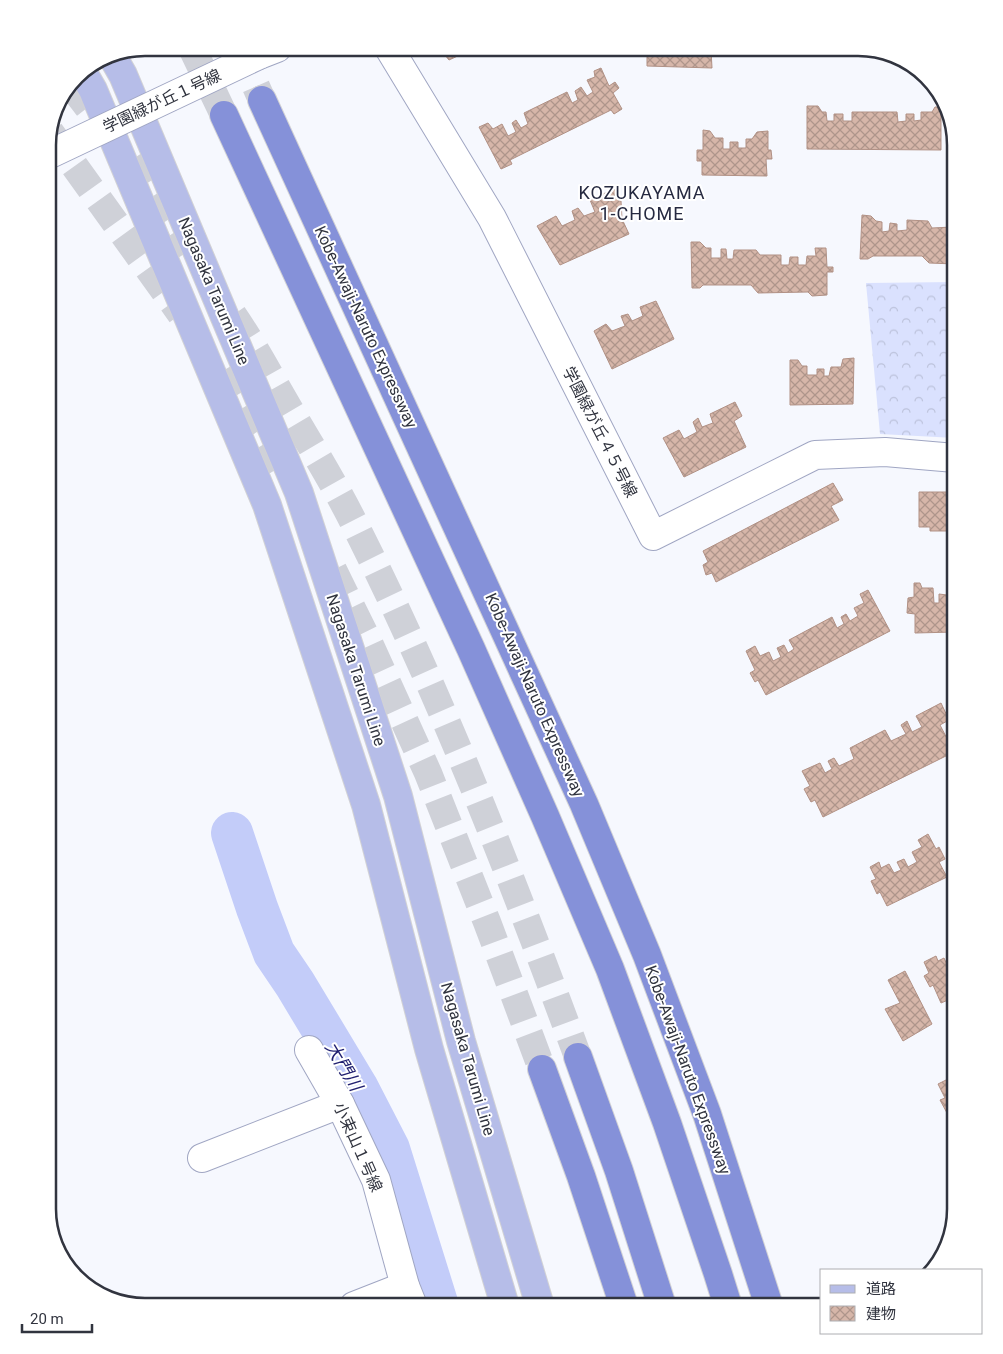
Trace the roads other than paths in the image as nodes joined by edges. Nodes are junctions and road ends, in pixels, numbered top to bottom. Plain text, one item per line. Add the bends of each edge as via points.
1 (252, 56) edge
2 (394, 56) edge
3 (115, 61) edge
4 (86, 79) edge
5 (262, 100) tunnel mouth
6 (224, 115) tunnel mouth
7 (56, 151) edge
8 (947, 457) edge
9 (309, 1050) dead end
10 (578, 1057) tunnel mouth
11 (542, 1069) tunnel mouth
12 (340, 1104) junction
13 (202, 1158) dead end
14 (409, 1296) edge
15 (503, 1298) edge
16 (538, 1298) edge
17 (620, 1298) edge
18 (660, 1298) edge
19 (726, 1298) edge
20 (767, 1298) edge

1 - 7 street, 学園緑が丘１号線, bridge
2 - 8 street, 学園緑が丘４５号線 via 492,218 652,536 815,456 884,452
3 - 16 main road, Nagasaka Tarumi Line via 299,493 398,796 461,1041
4 - 15 main road, Nagasaka Tarumi Line via 267,505 366,805 429,1049
5 - 20 highway, Kobe-Awaji-Naruto Expressway via 584,804 647,955 707,1114
6 - 19 highway via 467,640 610,969 667,1123
9 - 12 street, 小束山１号線
10 - 18 highway
11 - 17 highway
12 - 13 street
12 - 14 street, 小束山１号線 via 376,1180

